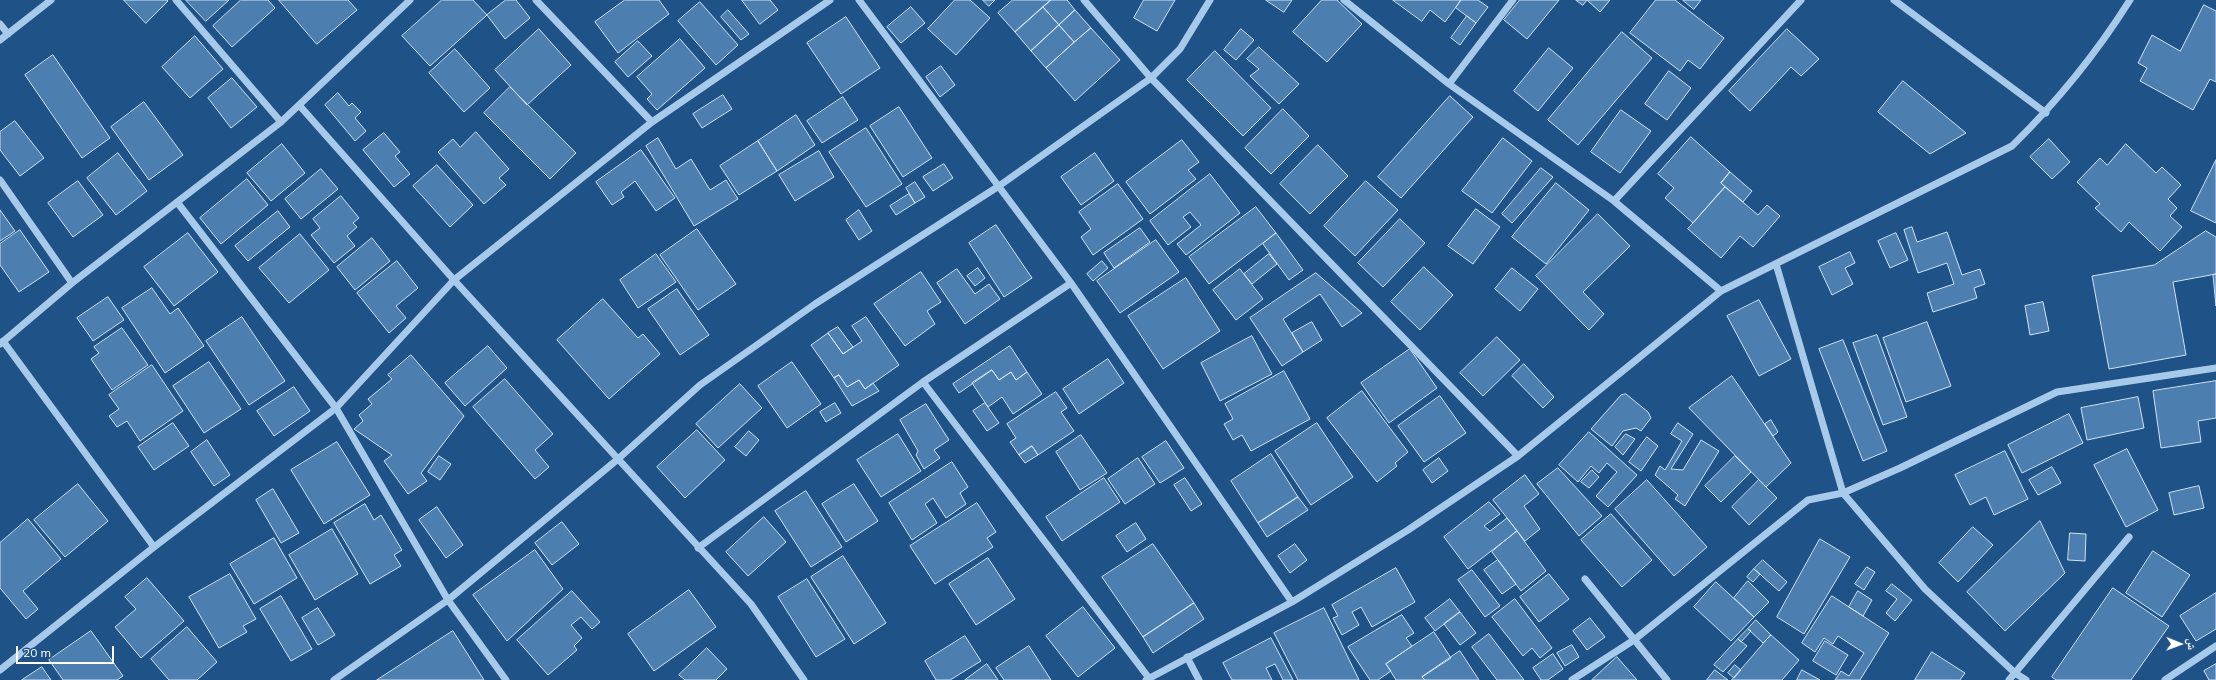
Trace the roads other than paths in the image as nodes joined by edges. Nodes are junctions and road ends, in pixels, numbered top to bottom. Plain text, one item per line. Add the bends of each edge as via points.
1 (51, 0) edge
2 (176, 0) edge
3 (410, 0) edge
4 (536, 0) edge
5 (830, 0) edge
6 (860, 0) edge
7 (1084, 0) edge
8 (1210, 0) edge
9 (1344, 0) edge
10 (1513, 0) edge
11 (1801, 0) edge
12 (1894, 0) edge
13 (2130, 0) edge
14 (0, 24) edge
15 (8, 34) junction
16 (0, 40) edge
17 (1151, 78) junction
18 (1448, 84) junction
19 (298, 105) junction
20 (2046, 113) junction
21 (281, 122) junction
22 (652, 122) junction
23 (0, 180) edge
24 (999, 186) junction
25 (1614, 201) junction
26 (176, 202) junction
27 (1776, 264) junction
28 (454, 280) junction
29 (72, 283) junction
30 (1070, 283) junction
31 (1721, 291) junction
32 (2, 342) edge
33 (2216, 368) edge
34 (923, 382) junction
35 (336, 408) junction
36 (1518, 456) junction
37 (618, 459) junction
38 (1843, 493) junction
39 (2130, 537) dead end
40 (154, 547) junction
41 (698, 548) junction
42 (1585, 579) dead end
43 (448, 600) junction
44 (1292, 602) junction
45 (1634, 640) junction
46 (2216, 646) edge
47 (1187, 657) junction
48 (0, 670) edge
49 (2015, 673) junction
50 (1147, 679) edge
51 (334, 680) edge
52 (506, 680) edge
53 (804, 680) edge
54 (1199, 680) edge
55 (1572, 680) edge
56 (1667, 680) edge
57 (2009, 680) edge
58 (2026, 680) edge
59 (2165, 680) edge

1 - 15 street
2 - 21 street
3 - 19 street
4 - 22 street
5 - 22 street
6 - 24 street
7 - 17 street
8 - 17 street via 1180,49
9 - 18 street
10 - 18 street
11 - 25 street
12 - 20 street
13 - 20 street via 2102,44
14 - 15 street
15 - 16 street
17 - 24 street
17 - 36 street
18 - 25 street
19 - 21 street
19 - 28 street
20 - 27 street via 2012,146
21 - 26 street
22 - 28 street
23 - 29 street
24 - 30 street
24 - 37 street via 815,304 700,385
25 - 31 street
26 - 29 street
26 - 35 street
27 - 31 street
27 - 38 street
28 - 35 street
28 - 37 street
29 - 32 street
30 - 34 street
30 - 44 street
31 - 36 street
32 - 40 street
33 - 38 street via 2057,392
34 - 41 street
34 - 50 street
35 - 40 street
35 - 43 street
36 - 44 street via 1408,530
37 - 41 street
37 - 43 street
38 - 45 street via 1808,500
38 - 49 street via 1925,589
39 - 49 street
40 - 48 street
41 - 53 street via 750,604
42 - 45 street
43 - 51 street
43 - 52 street
44 - 47 street
45 - 55 street
45 - 56 street
46 - 59 street
47 - 50 street
47 - 54 street
49 - 57 street
49 - 58 street

